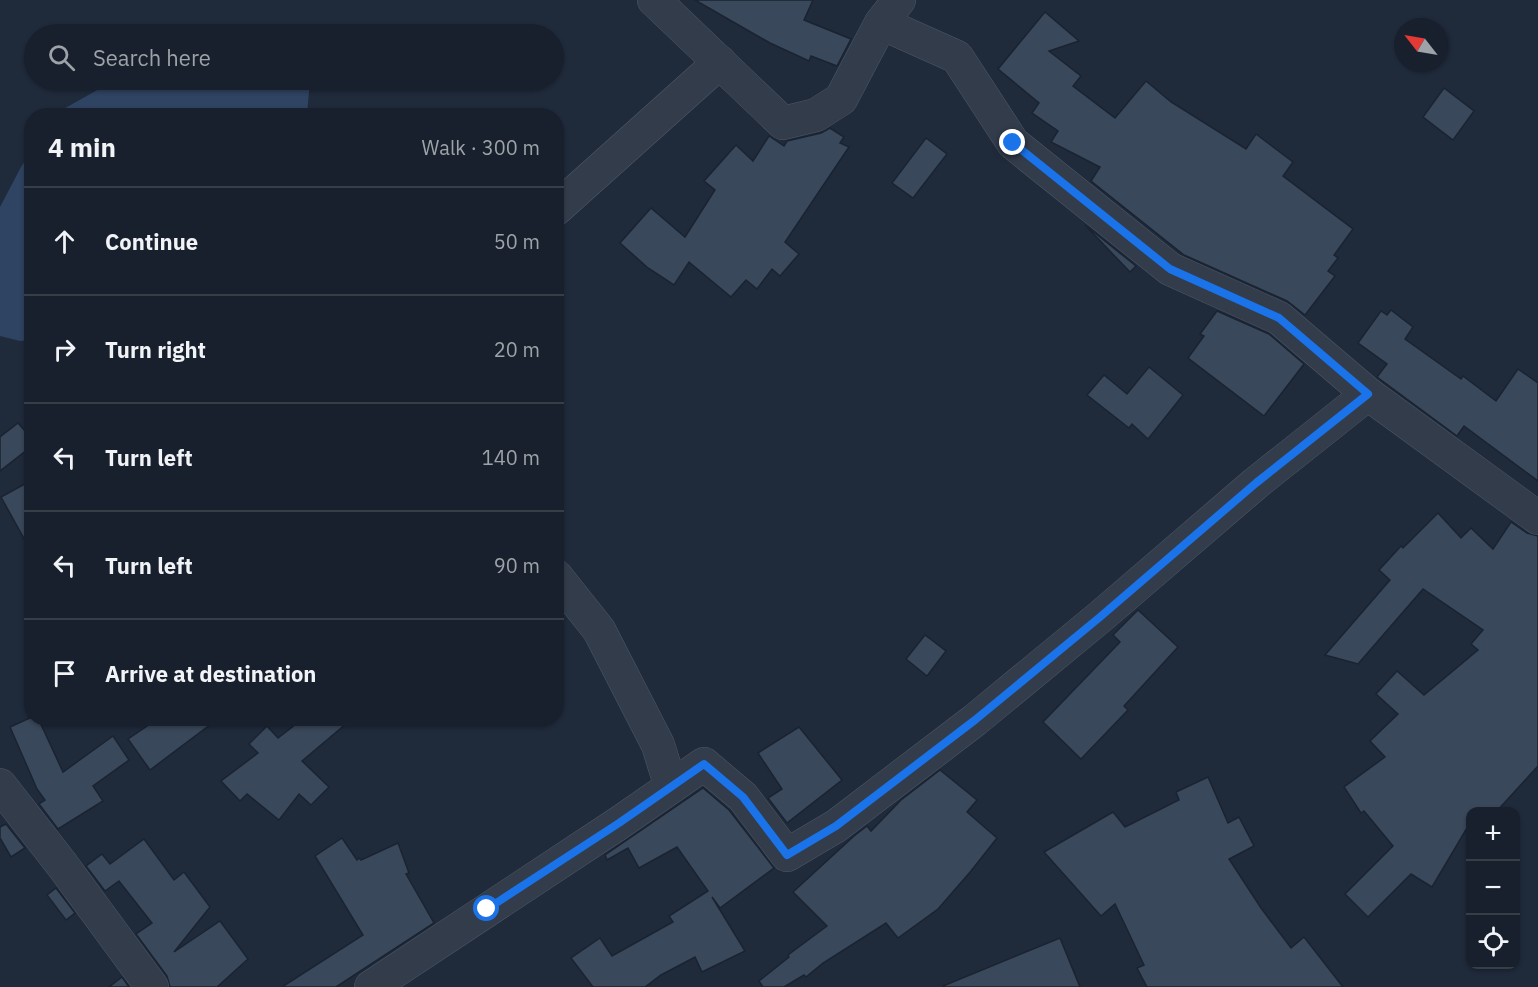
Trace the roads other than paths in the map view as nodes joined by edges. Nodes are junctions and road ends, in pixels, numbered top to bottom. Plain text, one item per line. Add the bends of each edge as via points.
1 (654, 0) edge
2 (890, 11) edge
3 (720, 62) junction
4 (564, 202) edge
5 (1368, 394) junction
6 (1538, 518) edge
7 (564, 586) edge
8 (0, 785) edge
9 (671, 787) junction
10 (152, 987) edge
11 (371, 987) edge

1 - 3 street
2 - 3 street via 841,99 816,115 783,123
2 - 5 street via 957,57 1013,143 1170,269 1279,318
3 - 4 street
5 - 6 street
5 - 9 street via 1256,483 975,720 836,826 787,855 743,797 704,764
7 - 9 street via 599,630 658,745
8 - 10 street
9 - 11 street

